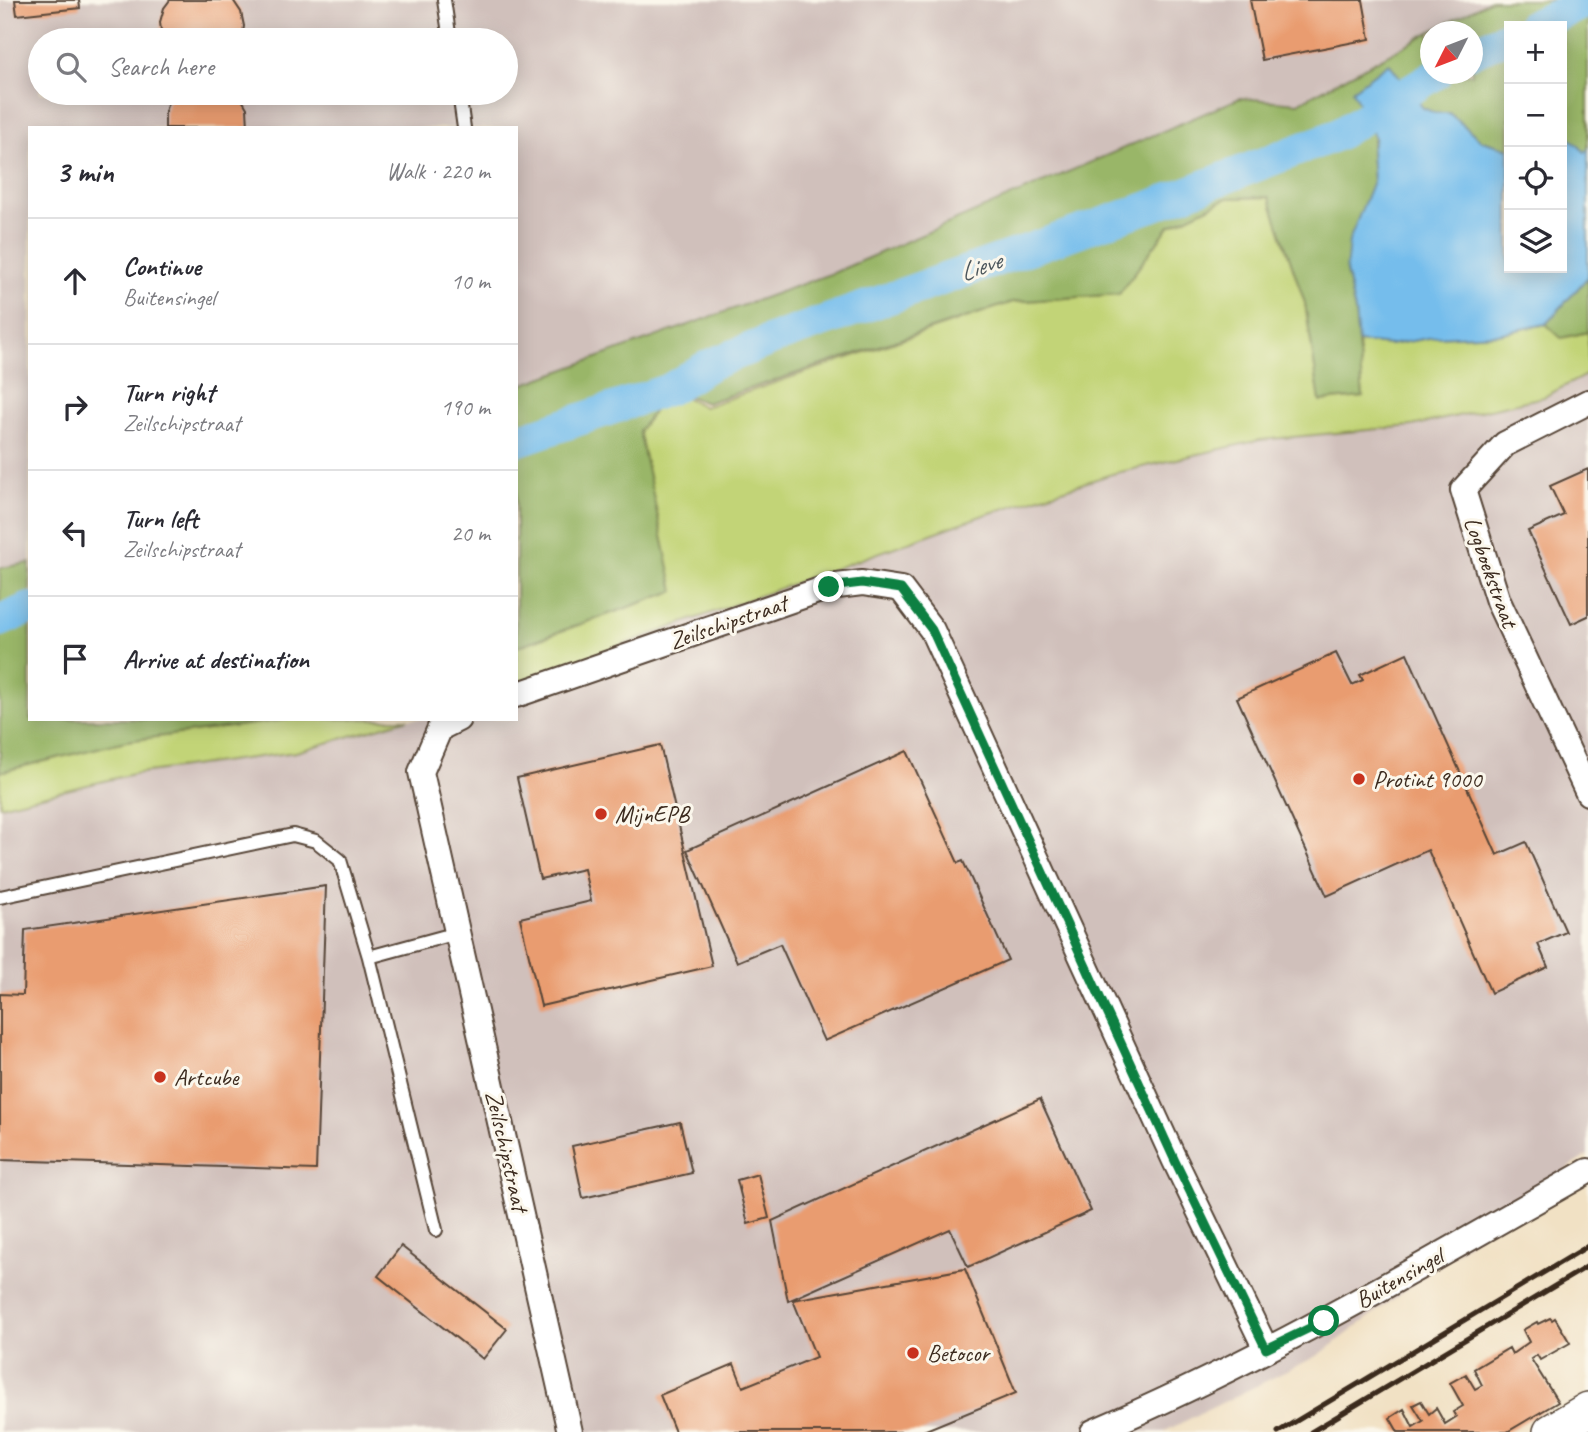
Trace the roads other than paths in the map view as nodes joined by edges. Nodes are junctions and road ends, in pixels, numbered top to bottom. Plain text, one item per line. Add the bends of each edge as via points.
1 (444, 0) edge
2 (448, 28) edge
3 (460, 105) edge
4 (464, 126) edge
5 (1588, 402) edge
6 (518, 694) edge
7 (454, 721) edge
8 (1588, 793) edge
9 (0, 897) edge
10 (457, 933) junction
11 (369, 957) junction
12 (1588, 1171) edge
13 (436, 1230) dead end
14 (1266, 1349) junction
15 (1588, 1410) edge
16 (570, 1432) edge
17 (1093, 1432) edge
18 (1551, 1432) edge

1 - 2 lane
3 - 4 lane
5 - 8 street, Logboekstraat via 1505,444 1463,490 1498,601
6 - 14 street, Zeilschipstraat via 829,587 862,583 901,589 932,630
7 - 10 street, Zeilschipstraat via 440,729 421,772
9 - 11 lane via 293,835 316,841 340,860
10 - 11 lane
10 - 16 street, Zeilschipstraat
11 - 13 lane
12 - 14 street, Buitensingel via 1324,1321
14 - 17 street, Buitensingel via 1164,1402
15 - 18 street

